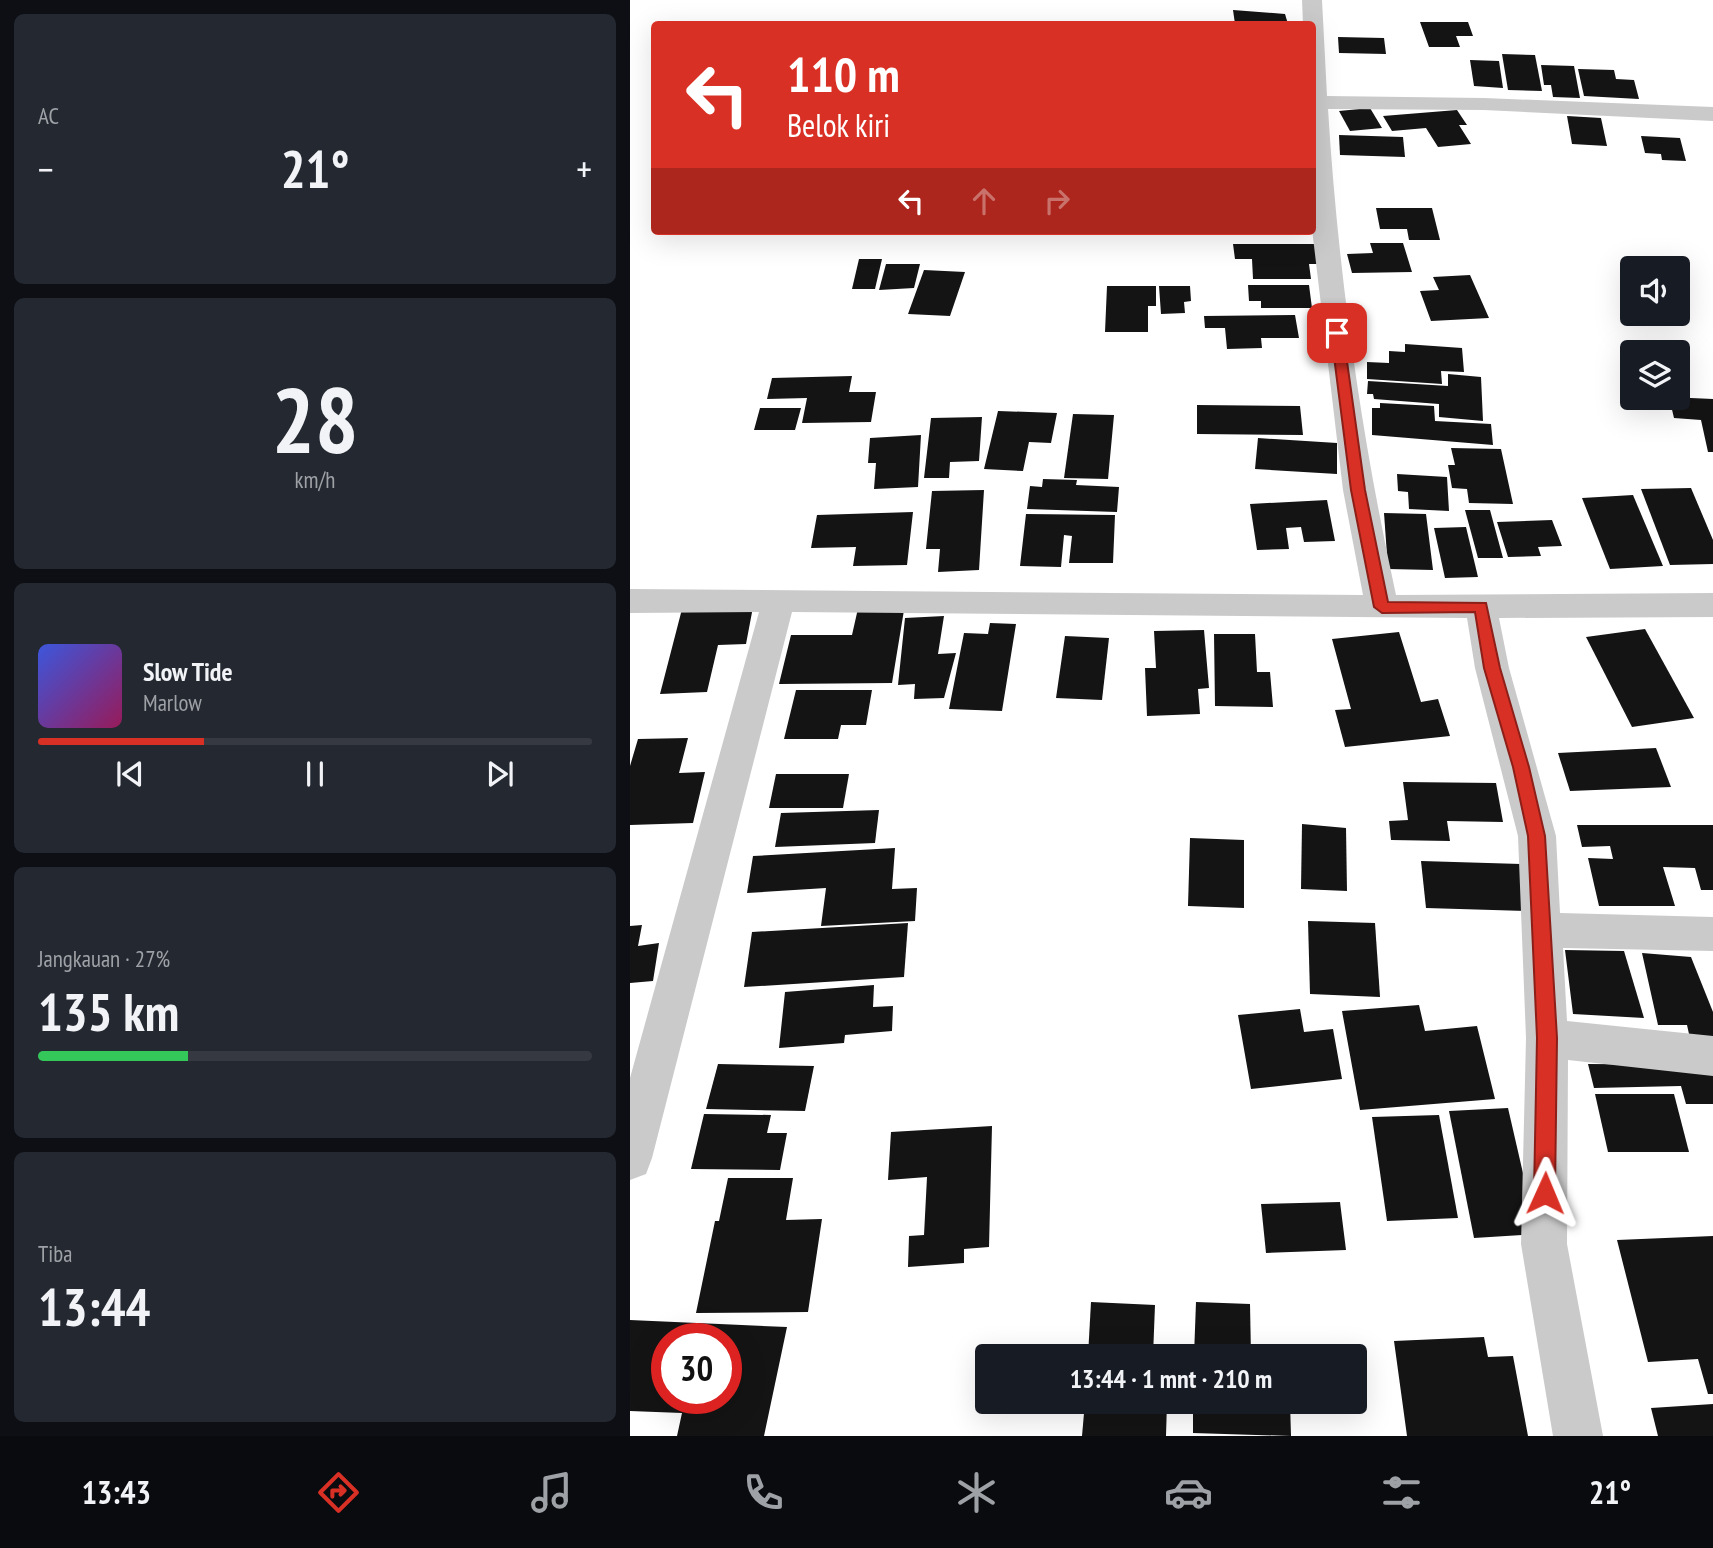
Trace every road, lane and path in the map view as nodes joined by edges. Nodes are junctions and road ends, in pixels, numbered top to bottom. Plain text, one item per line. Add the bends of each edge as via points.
1 (1312, 0) edge
2 (1313, 21) edge
3 (1316, 82) edge
4 (1317, 102) junction
5 (1713, 114) edge
6 (779, 600) junction
7 (630, 601) edge
8 (1713, 605) edge
9 (1382, 607) junction
10 (1481, 607) junction
11 (1543, 930) junction
12 (1713, 934) edge
13 (1547, 1038) junction
14 (1713, 1056) edge
15 (630, 1158) edge
16 (1578, 1436) edge

1 - 2 street
3 - 4 street
4 - 5 street
4 - 9 street via 1322,208 1341,370 1358,490
6 - 7 street
6 - 9 street
6 - 15 street
8 - 10 street
9 - 10 street
10 - 11 street via 1492,668 1537,836
11 - 12 street
11 - 13 street
13 - 14 street
13 - 16 street via 1544,1244

